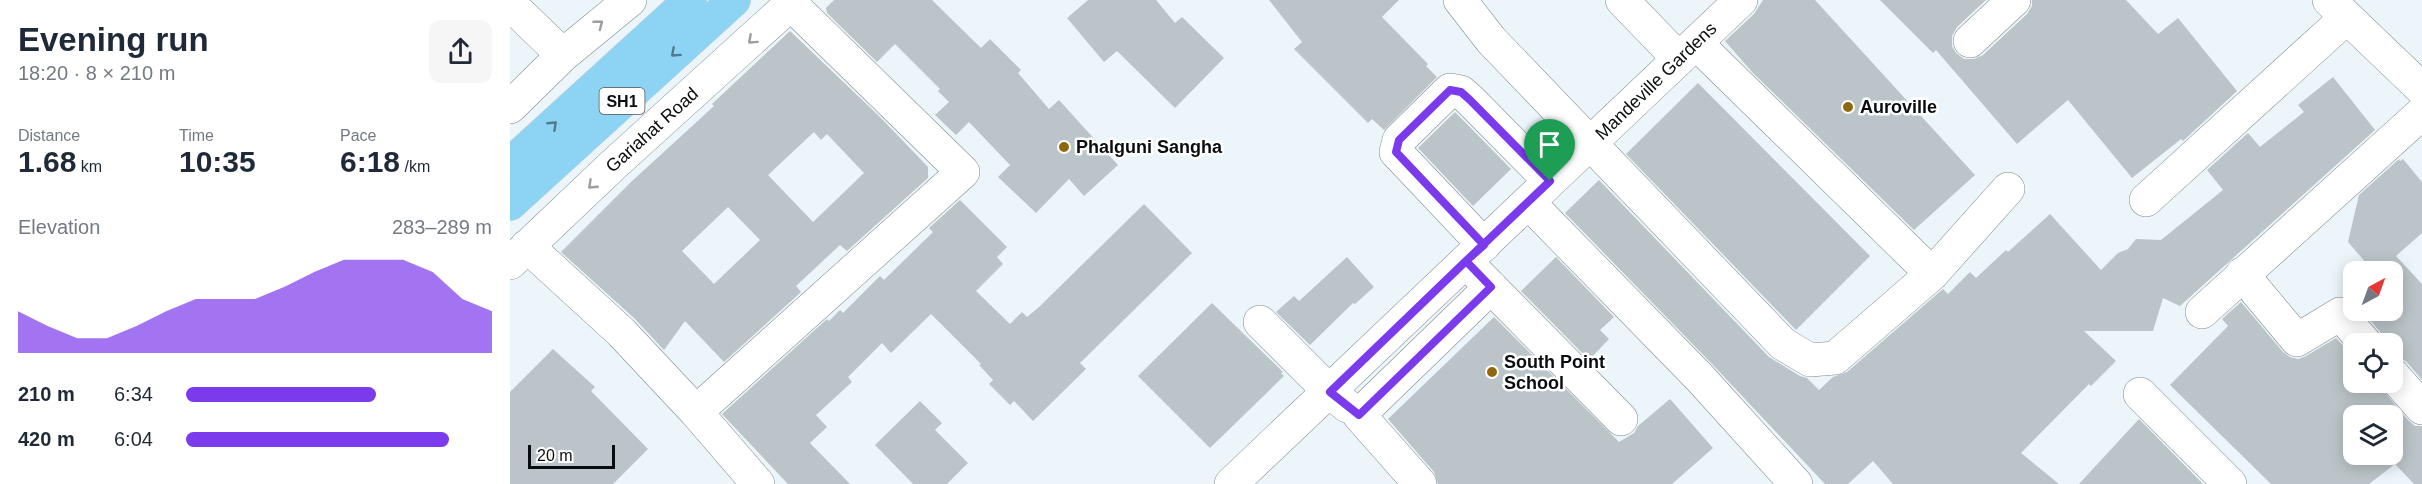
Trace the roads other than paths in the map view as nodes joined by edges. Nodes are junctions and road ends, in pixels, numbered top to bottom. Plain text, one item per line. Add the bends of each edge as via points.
1 (630, 0) edge
2 (690, 0) edge
3 (734, 0) edge
4 (1460, 0) edge
5 (1622, 0) edge
6 (1740, 0) edge
7 (2014, 0) edge
8 (793, 2) edge
9 (510, 4) edge
10 (2337, 9) edge
11 (1970, 41) dead end
12 (1688, 51) junction
13 (563, 55) junction
14 (2422, 89) edge
15 (510, 107) edge
16 (2422, 113) edge
17 (1589, 144) junction
18 (510, 165) edge
19 (2008, 189) dead end
20 (1539, 192) junction
21 (2146, 200) dead end
22 (510, 204) edge
23 (1475, 253) junction
24 (519, 254) edge
25 (1932, 274) junction
26 (2242, 274) junction
27 (1491, 287) junction
28 (2202, 312) dead end
29 (1403, 321) junction
30 (1260, 322) dead end
31 (2356, 333) edge
32 (1431, 348) junction
33 (2403, 386) edge
34 (1330, 392) junction
35 (2140, 394) dead end
36 (2422, 408) edge
37 (696, 412) junction
38 (1359, 415) junction
39 (1621, 419) dead end
40 (758, 484) edge
41 (1232, 484) edge
42 (1420, 484) edge
43 (1796, 484) edge
44 (2230, 484) edge

13 -> 1 street
18 -> 2 main road, SH1
3 -> 22 main road, SH1
4 - 17 street via 1491,40
5 - 12 street
6 - 12 street, Mandeville Gardens
7 - 11 street
8 -> 24 street, Gariahat Road
8 - 37 street via 963,172
9 - 13 street
10 - 14 street
10 - 21 street
12 - 17 street, Mandeville Gardens
12 - 25 street
13 - 15 street
16 - 26 street
17 - 20 street, Mandeville Gardens
17 - 25 street via 1784,344 1810,360 1835,358
19 - 25 street
20 - 23 street, Mandeville Gardens
20 - 23 street via 1470,100 1461,92 1450,90 1399,140 1396,152
20 - 43 street
23 - 27 street
23 - 29 street, Mandeville Gardens
24 - 37 street via 621,332
26 - 28 street
26 - 31 street via 2296,340 2340,314
27 - 32 street
27 - 39 street
29 - 32 street
29 - 34 street, Mandeville Gardens
30 - 34 street
32 - 38 street
33 - 36 street
34 - 38 street
34 - 41 street, Mandeville Gardens
35 - 44 street
37 - 40 street
38 - 42 street

